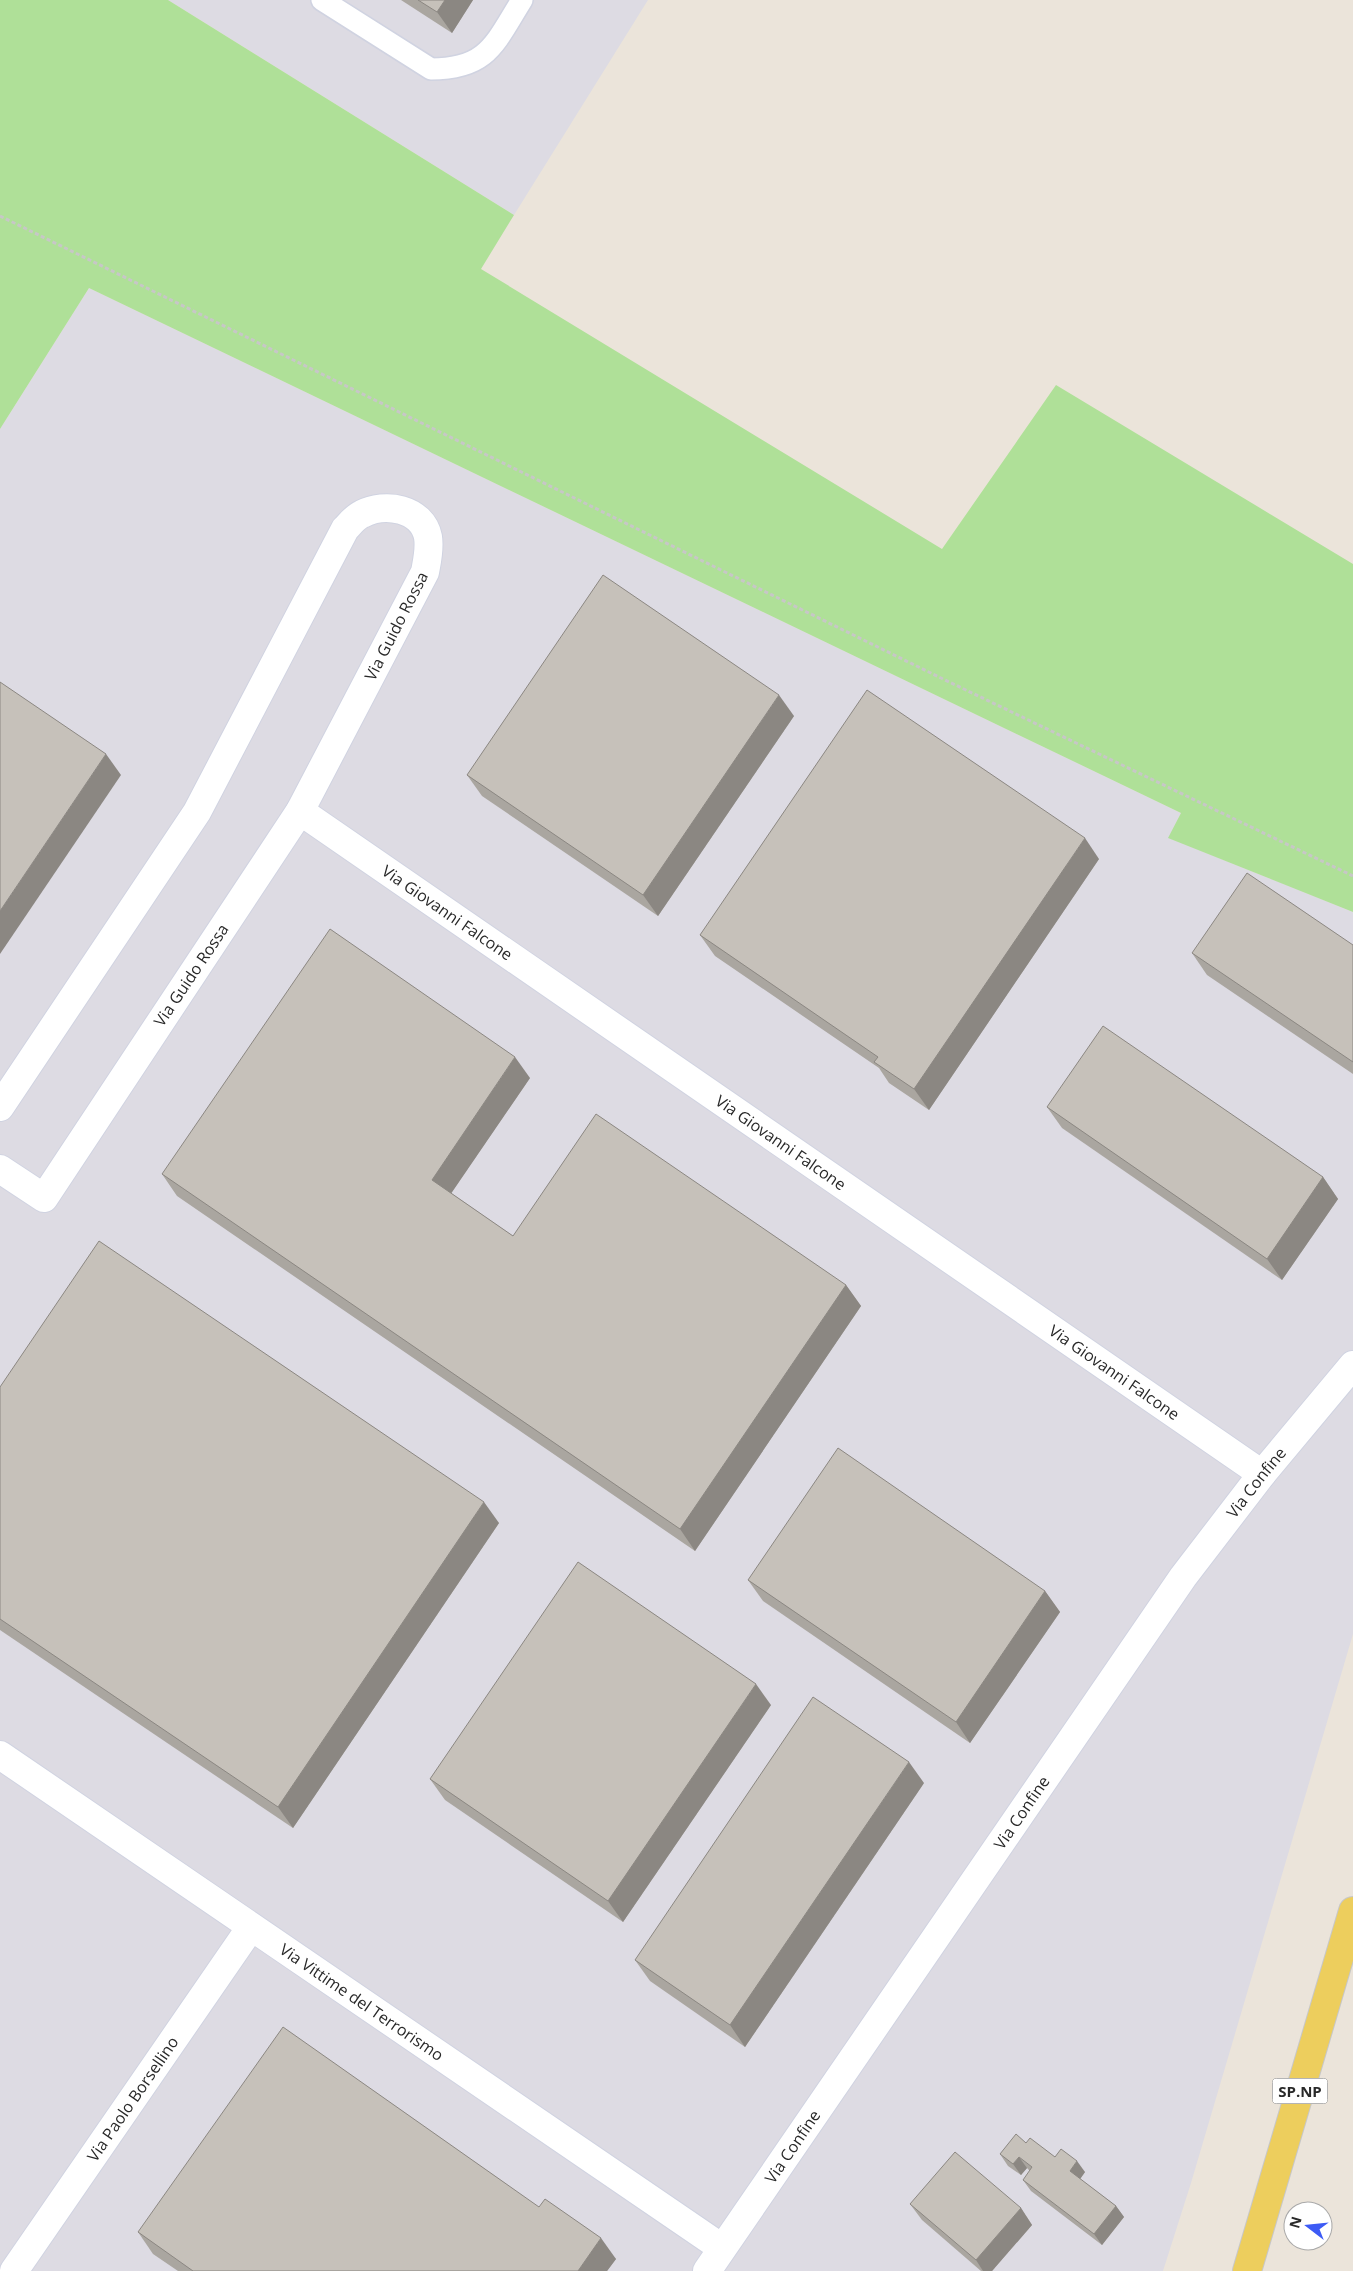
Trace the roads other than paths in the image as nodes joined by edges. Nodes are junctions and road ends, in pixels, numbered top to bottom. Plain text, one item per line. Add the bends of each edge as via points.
1 (322, 0) edge
2 (522, 0) edge
3 (300, 811) junction
4 (0, 1107) edge
5 (0, 1169) edge
6 (1353, 1365) edge
7 (1262, 1474) junction
8 (0, 1755) edge
9 (1353, 1911) edge
10 (251, 1927) junction
11 (722, 2248) junction
12 (14, 2271) edge
13 (708, 2271) edge
14 (1247, 2271) edge

1 - 2 lane via 432,69 452,69 473,64 492,49
3 - 4 street, Via Guido Rossa via 425,572 429,551 423,524 411,514 392,507 373,509 359,515 345,529 197,812
3 - 5 street, Via Guido Rossa via 44,1198
3 - 7 street, Via Giovanni Falcone
6 - 7 street, Via Confine
7 - 11 street, Via Confine via 1183,1577
8 - 10 street, Via Vittime del Terrorismo
9 - 14 main road, SP.NP
10 - 11 street, Via Vittime del Terrorismo
10 - 12 street, Via Paolo Borsellino
11 - 13 street, Via Confine

